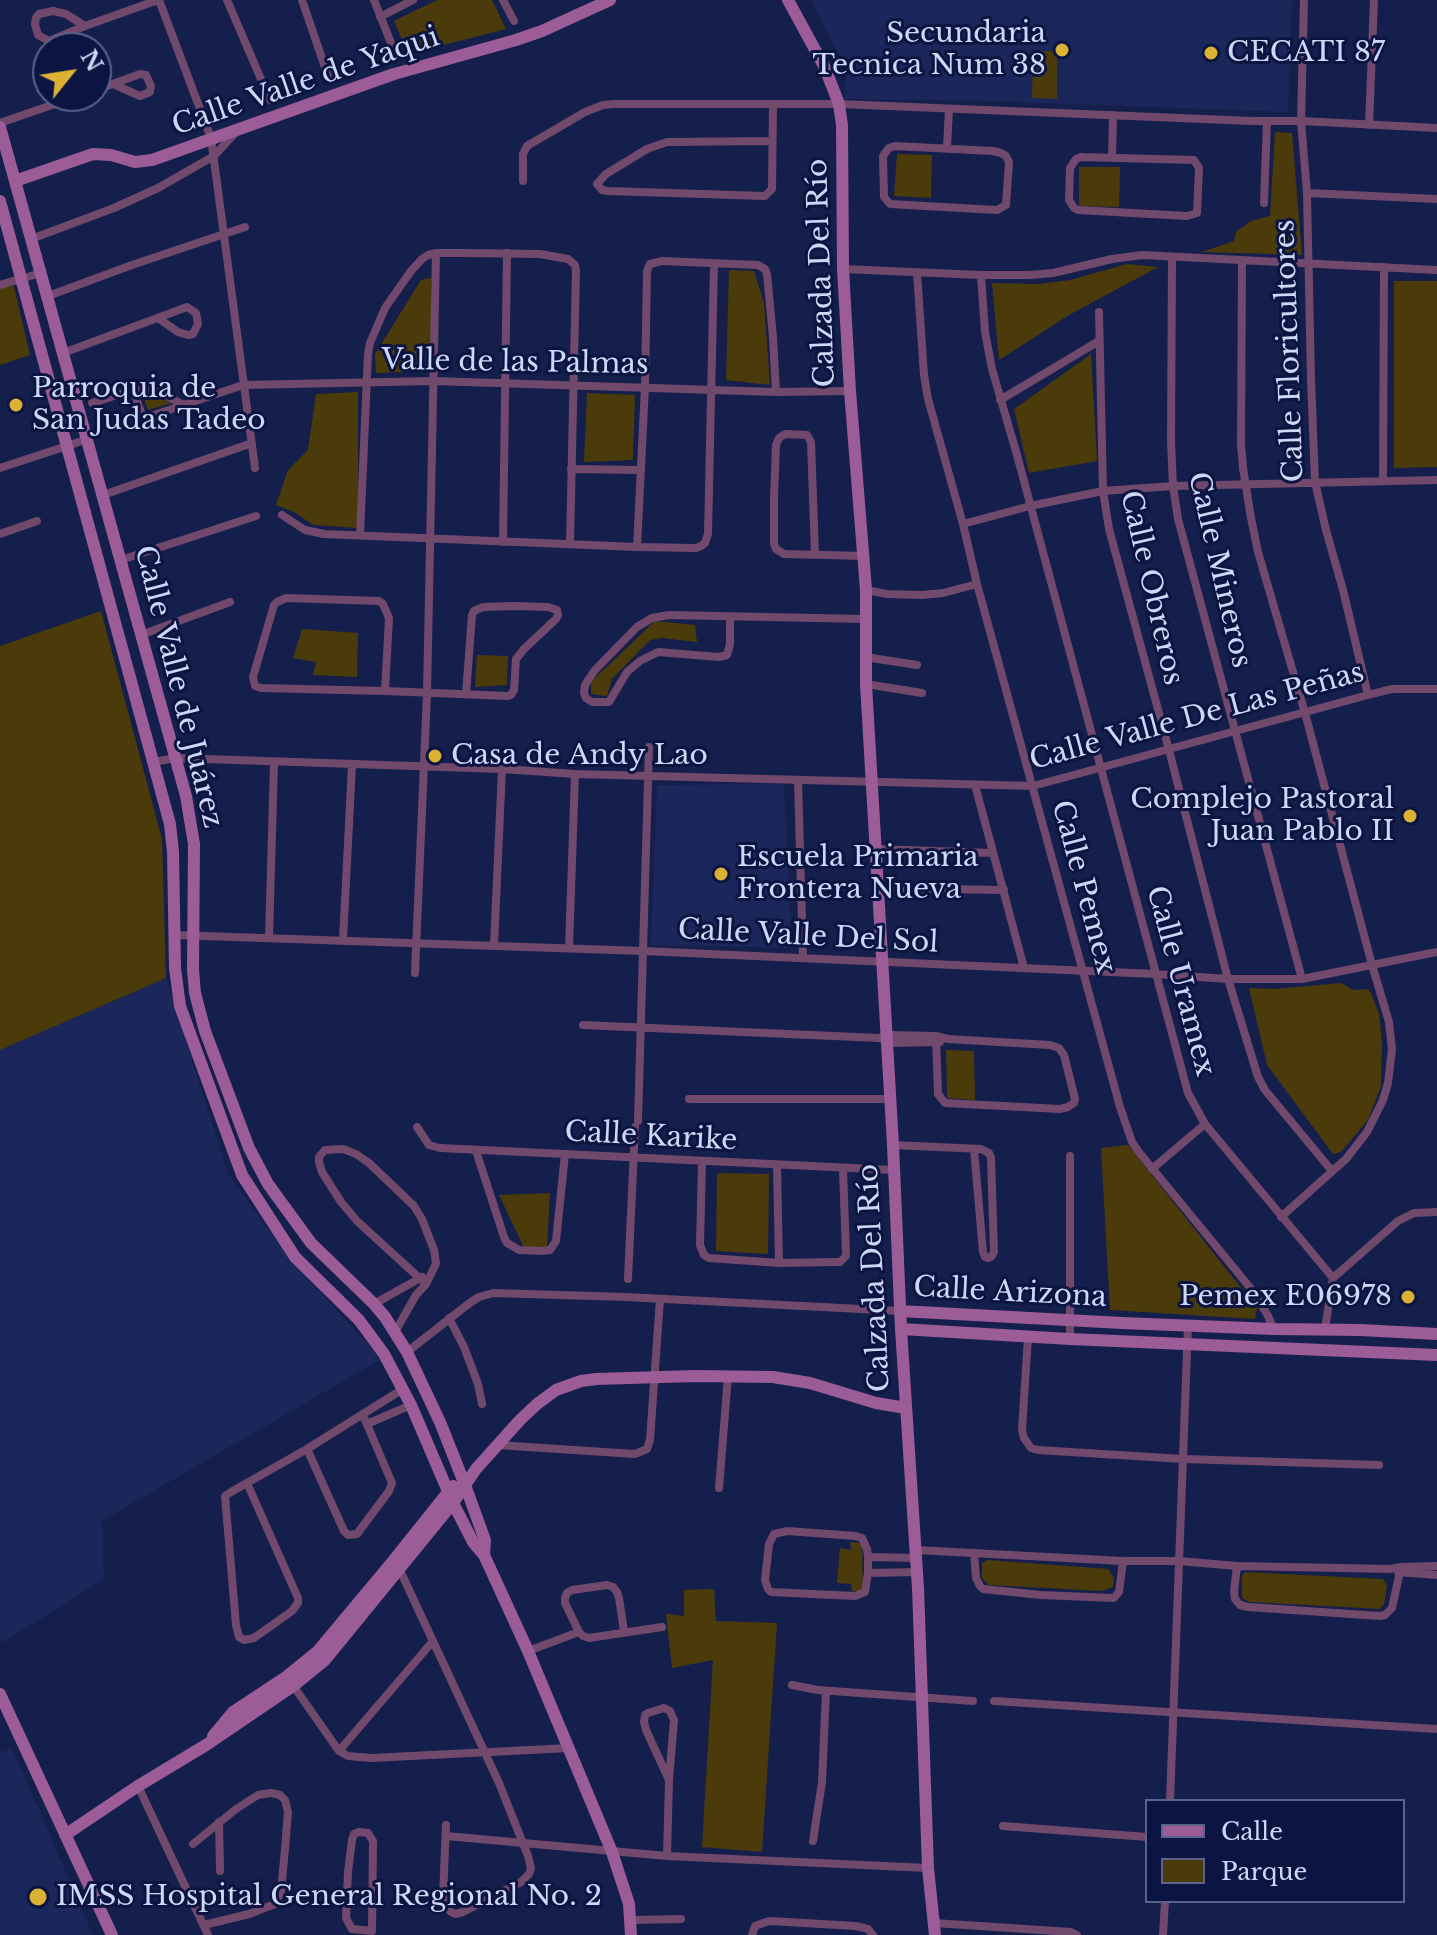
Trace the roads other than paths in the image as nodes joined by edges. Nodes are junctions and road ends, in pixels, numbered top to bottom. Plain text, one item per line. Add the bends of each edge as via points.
1 (159, 0) edge
2 (227, 0) edge
3 (302, 0) edge
4 (374, 0) edge
5 (413, 0) edge
6 (503, 0) edge
7 (610, 0) edge
8 (788, 0) edge
9 (1304, 0) edge
10 (1374, 0) edge
11 (380, 17) junction
12 (514, 21) dead end
13 (85, 26) junction
14 (393, 48) dead end
15 (328, 76) dead end
16 (270, 100) dead end
17 (773, 104) junction
18 (839, 104) junction
19 (949, 109) junction
20 (35, 112) edge
21 (1113, 115) junction
22 (1267, 121) junction
23 (1301, 121) junction
24 (0, 125) edge
25 (1369, 125) junction
26 (1437, 128) edge
27 (238, 129) junction
28 (211, 138) junction
29 (772, 141) junction
30 (947, 148) junction
31 (214, 156) junction
32 (4, 157) edge
33 (1112, 158) junction
34 (15, 181) junction
35 (523, 181) dead end
36 (1307, 193) junction
37 (1437, 199) edge
38 (0, 201) edge
39 (1264, 203) dead end
40 (24, 212) junction
41 (2, 219) edge
42 (245, 227) dead end
43 (224, 233) junction
44 (31, 239) junction
45 (436, 253) junction
46 (507, 253) junction
47 (1172, 257) junction
48 (1242, 261) junction
49 (1309, 263) junction
50 (714, 264) junction
51 (1384, 267) junction
52 (843, 269) junction
53 (1437, 270) edge
54 (41, 273) junction
55 (917, 273) junction
56 (981, 275) junction
57 (21, 278) junction
58 (0, 285) edge
59 (48, 296) junction
60 (1099, 312) dead end
61 (158, 318) junction
62 (59, 337) junction
63 (1099, 341) junction
64 (39, 344) junction
65 (63, 353) junction
66 (434, 381) junction
67 (366, 383) junction
68 (505, 383) junction
69 (243, 385) junction
70 (573, 385) junction
71 (645, 387) junction
72 (712, 389) junction
73 (133, 390) junction
74 (74, 391) junction
75 (850, 391) junction
76 (776, 392) junction
77 (53, 395) junction
78 (1000, 400) junction
79 (92, 403) dead end
80 (182, 404) junction
81 (88, 439) junction
82 (252, 443) junction
83 (67, 446) junction
84 (0, 468) edge
85 (255, 468) dead end
86 (571, 469) junction
87 (640, 470) junction
88 (1437, 480) edge
89 (1383, 481) junction
90 (1315, 482) junction
91 (1245, 484) junction
92 (1173, 486) junction
93 (1103, 491) junction
94 (103, 495) junction
95 (1030, 506) junction
96 (282, 515) dead end
97 (256, 516) dead end
98 (37, 521) dead end
99 (963, 524) junction
100 (0, 534) edge
101 (360, 535) junction
102 (430, 538) junction
103 (503, 542) junction
104 (570, 544) junction
105 (637, 547) junction
106 (815, 554) junction
107 (864, 556) junction
108 (121, 560) junction
109 (977, 584) junction
110 (866, 590) junction
111 (130, 596) junction
112 (110, 601) junction
113 (230, 602) dead end
114 (730, 617) junction
115 (865, 619) junction
116 (141, 635) junction
117 (865, 657) junction
118 (917, 665) dead end
119 (866, 684) junction
120 (1437, 689) edge
121 (385, 691) junction
122 (922, 693) dead end
123 (427, 694) junction
124 (466, 694) junction
125 (1368, 695) junction
126 (1305, 713) junction
127 (1235, 732) junction
128 (649, 747) dead end
129 (1169, 750) junction
130 (176, 758) junction
131 (153, 762) junction
132 (274, 763) junction
133 (352, 765) junction
134 (425, 767) junction
135 (1100, 768) junction
136 (502, 769) junction
137 (575, 774) junction
138 (648, 776) junction
139 (798, 780) junction
140 (873, 782) junction
141 (975, 785) junction
142 (1033, 786) junction
143 (876, 849) junction
144 (993, 853) junction
145 (879, 888) junction
146 (1004, 890) junction
147 (174, 935) junction
148 (194, 936) junction
149 (269, 938) junction
150 (343, 940) junction
151 (417, 942) junction
152 (494, 946) junction
153 (569, 948) junction
154 (643, 951) junction
155 (1437, 952) edge
156 (803, 958) junction
157 (883, 962) junction
158 (1372, 965) junction
159 (1024, 968) junction
160 (1083, 971) junction
161 (415, 973) dead end
162 (1155, 974) junction
163 (1228, 979) junction
164 (1302, 979) junction
165 (195, 993) junction
166 (178, 997) junction
167 (583, 1025) dead end
168 (641, 1027) junction
169 (884, 1038) junction
170 (936, 1039) junction
171 (689, 1099) dead end
172 (890, 1099) junction
173 (1205, 1124) junction
174 (417, 1127) dead end
175 (893, 1145) junction
176 (974, 1149) junction
177 (476, 1151) junction
178 (565, 1154) junction
179 (1070, 1156) dead end
180 (634, 1158) junction
181 (702, 1161) junction
182 (777, 1165) junction
183 (843, 1168) junction
184 (1152, 1169) junction
185 (894, 1170) junction
186 (1332, 1171) junction
187 (1437, 1212) edge
188 (1281, 1217) junction
189 (311, 1243) junction
190 (295, 1257) junction
191 (779, 1263) junction
192 (1333, 1278) junction
193 (628, 1279) dead end
194 (423, 1281) junction
195 (660, 1299) junction
196 (374, 1304) junction
197 (900, 1311) junction
198 (449, 1318) junction
199 (1071, 1319) junction
200 (1188, 1325) junction
201 (901, 1329) junction
202 (1274, 1329) junction
203 (1325, 1329) junction
204 (395, 1332) junction
205 (1437, 1334) edge
206 (1028, 1337) junction
207 (1070, 1339) junction
208 (1188, 1345) junction
209 (407, 1352) junction
210 (1437, 1355) edge
211 (728, 1376) junction
212 (656, 1378) junction
213 (403, 1389) junction
214 (482, 1404) dead end
215 (411, 1405) junction
216 (906, 1408) junction
217 (365, 1419) junction
218 (497, 1445) junction
219 (307, 1449) junction
220 (453, 1455) junction
221 (1183, 1459) junction
222 (435, 1462) junction
223 (1379, 1465) dead end
224 (463, 1481) junction
225 (247, 1483) junction
226 (719, 1488) dead end
227 (450, 1497) junction
228 (974, 1553) junction
229 (916, 1554) junction
230 (484, 1555) junction
231 (868, 1557) junction
232 (1123, 1561) junction
233 (1179, 1561) junction
234 (397, 1565) junction
235 (1237, 1566) junction
236 (1437, 1566) edge
237 (1400, 1570) junction
238 (917, 1572) junction
239 (868, 1573) junction
240 (1437, 1575) edge
241 (662, 1627) dead end
242 (624, 1631) junction
243 (579, 1632) junction
244 (433, 1641) junction
245 (528, 1651) junction
246 (290, 1682) junction
247 (792, 1685) dead end
248 (826, 1691) junction
249 (0, 1694) edge
250 (920, 1696) junction
251 (973, 1701) dead end
252 (994, 1701) dead end
253 (1174, 1711) junction
254 (1437, 1729) edge
255 (569, 1748) junction
256 (339, 1751) junction
257 (484, 1752) junction
258 (669, 1780) junction
259 (138, 1786) junction
260 (1170, 1799) edge
261 (219, 1822) junction
262 (446, 1825) dead end
263 (1003, 1826) dead end
264 (65, 1835) junction
265 (446, 1836) junction
266 (1145, 1837) edge
267 (813, 1841) dead end
268 (523, 1842) junction
269 (193, 1844) dead end
270 (612, 1852) junction
271 (667, 1856) junction
272 (928, 1868) junction
273 (220, 1871) dead end
274 (1165, 1903) edge
275 (681, 1919) dead end
276 (631, 1920) junction
277 (204, 1925) junction
278 (934, 1929) edge
279 (373, 1933) edge
280 (112, 1935) edge
281 (208, 1935) edge
282 (631, 1935) edge
283 (752, 1935) edge
284 (873, 1935) edge
285 (1077, 1935) edge
286 (1163, 1935) edge

1 - 13 street
1 - 28 street
2 - 16 street
3 - 15 street
4 - 11 street
5 - 11 street
6 - 12 street
7 - 27 street, Calle Valle de Yaqui via 542,31 394,74
8 - 18 street, Calzada Del Río
9 - 23 street, Calle Floricultores
10 - 25 street
11 - 14 street
13 - 13 street via 53,11 39,14 35,24 38,35 49,41
17 - 18 street
17 - 29 street
17 - 35 street via 594,108 527,146
18 - 19 street
18 - 52 street, Calzada Del Río
19 - 21 street
19 - 30 street
20 - 24 street
21 - 22 street
21 - 33 street
22 - 23 street
22 - 39 street
23 - 25 street
23 - 36 street, Calle Floricultores
24 - 32 street, Calle Valle de Juárez
25 - 26 street
27 - 28 street, Calle Valle de Yaqui
27 - 31 street
28 - 31 street
28 - 34 street, Calle Valle de Yaqui via 142,162 93,154
29 - 29 street via 772,189 765,196 608,191 597,184 657,145
30 - 30 street via 1006,156 1006,205 997,210 886,201 883,156 889,148
31 - 43 street
31 - 44 street via 140,197
32 - 34 street, Calle Valle de Juárez
33 - 33 street via 1081,157 1072,162 1071,205 1078,210 1197,213 1199,168 1194,160
34 - 40 street, Calle Valle de Juárez
36 - 37 street
36 - 49 street, Calle Floricultores
38 - 41 street, Calle Valle de Juárez
40 - 41 street
40 - 44 street, Calle Valle de Juárez
41 - 57 street, Calle Valle de Juárez
42 - 43 street
43 - 59 street
43 - 69 street
44 - 54 street, Calle Valle de Juárez
45 - 46 street
45 - 66 street
45 - 67 street via 422,259 390,301 370,343
46 - 68 street
46 - 70 street via 572,262
47 - 48 street
47 - 56 street via 1127,256 1030,275
47 - 92 street, Calle Mineros
48 - 49 street
48 - 91 street
49 - 51 street
49 - 90 street, Calle Floricultores
50 - 71 street via 650,264
50 - 72 street
50 - 76 street via 765,269
51 - 53 street
51 - 89 street
52 - 55 street
52 - 75 street, Calzada Del Río
54 - 57 street
54 - 59 street, Calle Valle de Juárez
55 - 56 street
55 - 99 street, Calle Pemex via 928,399
56 - 78 street, Calle Uramex via 985,332
57 - 58 street
57 - 64 street, Calle Valle de Juárez
59 - 62 street, Calle Valle de Juárez
60 - 63 street, Calle Obreros
61 - 61 street via 188,335 198,324 196,313 187,307
61 - 65 street
62 - 64 street
62 - 65 street, Calle Valle de Juárez
63 - 78 street
63 - 93 street, Calle Obreros
64 - 77 street, Calle Valle de Juárez
65 - 74 street, Calle Valle de Juárez
66 - 67 street, Valle de las Palmas
66 - 68 street, Valle de las Palmas
66 - 102 street
67 - 69 street, Valle de las Palmas
67 - 101 street
68 - 70 street, Valle de las Palmas
68 - 103 street
69 - 80 street, Valle de las Palmas
69 - 82 street
70 - 71 street, Valle de las Palmas
70 - 86 street
71 - 72 street, Valle de las Palmas
71 - 87 street
72 - 76 street, Valle de las Palmas
72 - 105 street via 705,543 696,548
73 - 79 street
73 - 80 street via 151,388
73 - 80 street, Valle de las Palmas via 145,417
74 - 77 street
74 - 81 street, Calle Valle de Juárez
75 - 76 street, Valle de las Palmas
75 - 107 street, Calzada Del Río
77 - 83 street, Calle Valle de Juárez
78 - 95 street, Calle Uramex
81 - 83 street
81 - 94 street, Calle Valle de Juárez
82 - 85 street
82 - 94 street
83 - 84 street
83 - 112 street, Calle Valle de Juárez
86 - 87 street
86 - 104 street
87 - 105 street
88 - 89 street
89 - 90 street
90 - 91 street
90 - 125 street, Calle Floricultores
91 - 92 street
91 - 126 street via 1258,552
92 - 93 street
92 - 127 street, Calle Mineros
93 - 95 street
93 - 129 street, Calle Obreros
94 - 108 street, Calle Valle de Juárez
95 - 99 street
95 - 135 street, Calle Uramex
96 - 101 street via 313,533
97 - 108 street
98 - 100 street
99 - 109 street, Calle Pemex
101 - 102 street
102 - 103 street
102 - 123 street
103 - 104 street
104 - 105 street
106 - 106 street via 784,554 774,544 776,445 785,434 807,435 811,442
106 - 107 street
107 - 110 street, Calzada Del Río
108 - 111 street, Calle Valle de Juárez
109 - 110 street via 921,595
109 - 142 street, Calle Pemex
110 - 115 street, Calzada Del Río
111 - 112 street
111 - 116 street, Calle Valle de Juárez
112 - 131 street, Calle Valle de Juárez
113 - 116 street
114 - 114 street via 669,615 644,622 595,670 585,685 586,698 609,702 627,672 658,652 727,655
114 - 115 street
115 - 117 street, Calzada Del Río
116 - 130 street, Calle Valle de Juárez
117 - 118 street
117 - 119 street, Calzada Del Río
119 - 122 street
119 - 140 street, Calzada Del Río
120 - 125 street, Calle Valle De Las Peñas
121 - 121 street via 255,686 253,677 274,605 286,598 383,604 389,618
121 - 123 street
123 - 124 street
123 - 134 street
124 - 124 street via 474,611 557,610 556,619 516,659 511,695
125 - 126 street, Calle Valle De Las Peñas
126 - 127 street, Calle Valle De Las Peñas
126 - 158 street
127 - 129 street, Calle Valle De Las Peñas
127 - 164 street, Calle Mineros
128 - 138 street
129 - 135 street, Calle Valle De Las Peñas
129 - 163 street, Calle Obreros
130 - 131 street, Calle Valle De Las Peñas
130 - 132 street, Calle Valle De Las Peñas
130 - 148 street, Calle Valle de Juárez via 193,828
131 - 147 street, Calle Valle de Juárez via 170,824
132 - 133 street, Calle Valle De Las Peñas
132 - 149 street
133 - 134 street, Calle Valle De Las Peñas
133 - 150 street
134 - 136 street, Calle Valle De Las Peñas
134 - 151 street
135 - 142 street, Calle Valle De Las Peñas
135 - 162 street, Calle Uramex
136 - 137 street, Calle Valle De Las Peñas
136 - 152 street
137 - 138 street, Calle Valle De Las Peñas
137 - 153 street
138 - 139 street, Calle Valle De Las Peñas
138 - 154 street
139 - 140 street, Calle Valle De Las Peñas
139 - 156 street
140 - 141 street, Calle Valle De Las Peñas
140 - 143 street, Calzada Del Río
141 - 142 street, Calle Valle De Las Peñas
141 - 144 street
142 - 160 street, Calle Pemex
143 - 144 street
143 - 145 street, Calzada Del Río
144 - 146 street
145 - 146 street
145 - 157 street, Calzada Del Río
146 - 159 street
147 - 148 street, Calle Valle Del Sol
147 - 166 street, Calle Valle de Juárez
148 - 149 street, Calle Valle Del Sol
148 - 165 street, Calle Valle de Juárez
149 - 150 street, Calle Valle Del Sol
150 - 151 street, Calle Valle Del Sol
151 - 152 street, Calle Valle Del Sol
151 - 161 street
152 - 153 street, Calle Valle Del Sol
153 - 154 street, Calle Valle Del Sol
154 - 156 street, Calle Valle Del Sol
154 - 168 street
155 - 158 street, Calle Valle Del Sol
156 - 157 street, Calle Valle Del Sol
157 - 159 street, Calle Valle Del Sol
157 - 169 street, Calzada Del Río
158 - 164 street, Calle Valle Del Sol
158 - 186 street via 1389,1022 1388,1083 1367,1132
159 - 160 street, Calle Valle Del Sol
160 - 162 street, Calle Valle Del Sol
160 - 184 street, Calle Pemex via 1132,1142
162 - 163 street, Calle Valle Del Sol
162 - 173 street, Calle Uramex via 1188,1093
163 - 164 street, Calle Valle Del Sol
163 - 186 street, Calle Obreros via 1265,1090
165 - 166 street
165 - 189 street, Calle Valle de Juárez via 249,1148
166 - 190 street, Calle Valle de Juárez via 242,1175
167 - 168 street
168 - 169 street
168 - 180 street
169 - 170 street
169 - 172 street, Calzada Del Río
170 - 170 street via 1059,1048 1075,1099 1072,1106 942,1101
171 - 172 street
172 - 175 street, Calzada Del Río
173 - 184 street
173 - 188 street, Calle Uramex
174 - 177 street, Calle Karike via 434,1147
175 - 176 street
175 - 185 street, Calzada Del Río
176 - 176 street via 983,1252 988,1258 994,1252 991,1158
177 - 178 street, Calle Karike
177 - 178 street via 507,1243 519,1250 541,1251 550,1250 556,1241
178 - 180 street, Calle Karike
179 - 199 street
180 - 181 street, Calle Karike
180 - 193 street
181 - 182 street, Calle Karike
181 - 191 street via 704,1255
182 - 183 street, Calle Karike
182 - 191 street
183 - 185 street, Calle Karike
183 - 191 street via 846,1256 840,1262
184 - 202 street, Calle Pemex via 1252,1290
185 - 197 street, Calzada Del Río
186 - 188 street
187 - 192 street via 1414,1213 1398,1221
188 - 192 street, Calle Uramex
189 - 190 street
189 - 196 street, Calle Valle de Juárez
190 - 213 street, Calle Valle de Juárez via 359,1320
192 - 203 street
194 - 194 street via 341,1202 322,1172 319,1157 325,1150 343,1149 361,1157 414,1206 436,1263
194 - 196 street
194 - 204 street
195 - 197 street, Calle Arizona
195 - 198 street, Calle Arizona via 493,1293
195 - 212 street
196 - 204 street, Calle Valle de Juárez
197 - 199 street, Calle Arizona
197 - 201 street, Calzada Del Río
198 - 209 street, Calle Arizona
198 - 214 street
199 - 200 street, Calle Arizona
199 - 207 street
200 - 202 street, Calle Arizona
200 - 208 street
201 - 206 street, Calle Arizona
201 - 216 street, Calzada Del Río
202 - 203 street, Calle Arizona
203 - 205 street, Calle Arizona
204 - 209 street, Calle Valle de Juárez
206 - 207 street, Calle Arizona
206 - 221 street via 1022,1430 1031,1448
207 - 208 street, Calle Arizona
208 - 210 street, Calle Arizona
208 - 221 street
209 - 220 street, Calle Valle de Juárez
211 - 212 street
211 - 216 street via 791,1379
211 - 226 street
212 - 218 street via 569,1385 547,1395
212 - 218 street via 647,1449 635,1454
213 - 215 street, Calle Valle de Juárez
213 - 217 street
215 - 217 street
215 - 222 street, Calle Valle de Juárez
216 - 229 street, Calzada Del Río
217 - 219 street
217 - 219 street via 392,1483 359,1532 351,1536 344,1531
218 - 224 street
219 - 225 street
220 - 222 street
220 - 224 street, Calle Valle de Juárez
221 - 223 street
221 - 233 street
222 - 227 street, Calle Valle de Juárez
224 - 227 street
224 - 230 street, Calle Valle de Juárez via 485,1540
225 - 225 street via 225,1496 236,1625 244,1640 259,1635 298,1603
227 - 230 street, Calle Valle de Juárez
227 - 234 street
228 - 229 street
228 - 232 street
228 - 232 street via 976,1578 983,1589 1041,1595 1114,1598
229 - 231 street
229 - 238 street, Calzada Del Río
230 - 245 street
231 - 239 street
231 - 239 street via 859,1536 778,1532 769,1544 765,1580 776,1593 855,1596 865,1592
232 - 233 street
233 - 235 street
233 - 253 street
234 - 244 street
234 - 246 street via 325,1660
235 - 237 street
235 - 237 street via 1234,1592 1240,1605 1380,1616 1392,1608
236 - 237 street
237 - 240 street
238 - 239 street
238 - 250 street, Calzada Del Río
241 - 242 street
242 - 243 street via 589,1638
242 - 243 street via 617,1592 607,1585 567,1593 565,1603
243 - 245 street
244 - 256 street
244 - 257 street
245 - 255 street
246 - 256 street
246 - 259 street via 206,1745
247 - 248 street
248 - 250 street
248 - 267 street
249 - 264 street
250 - 251 street
250 - 272 street, Calzada Del Río
252 - 253 street
253 - 254 street
253 - 260 street
255 - 257 street
255 - 270 street
256 - 257 street via 371,1758
257 - 268 street
258 - 258 street via 674,1720 662,1708 645,1715 644,1722
258 - 271 street
259 - 264 street
259 - 277 street
261 - 269 street
261 - 273 street
261 - 277 street via 258,1795 271,1793 285,1800 281,1892 271,1907
262 - 265 street
263 - 266 street
264 - 280 street
265 - 268 street
265 - 268 street via 443,1897 455,1914 529,1874
268 - 270 street
270 - 271 street
270 - 276 street
271 - 272 street
272 - 278 street, Calzada Del Río
274 - 286 street
275 - 276 street
276 - 282 street
277 - 281 street
278 - 285 street
279 - 279 street via 373,1841 368,1833 359,1832 350,1856 346,1918 352,1929
283 - 284 street via 755,1926 769,1921 856,1926

